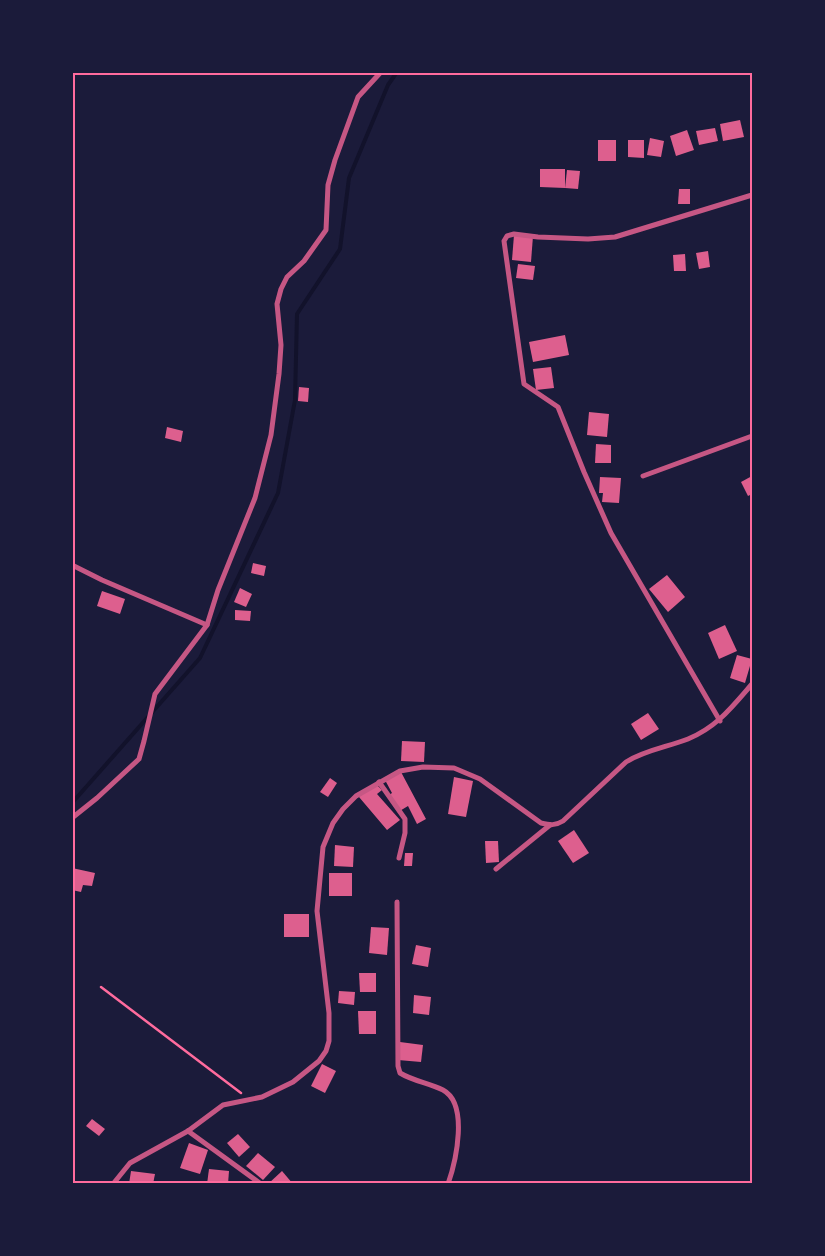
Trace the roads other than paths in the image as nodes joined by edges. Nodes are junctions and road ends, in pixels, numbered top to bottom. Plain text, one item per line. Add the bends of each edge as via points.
1 (381, 72) edge
2 (752, 195) edge
3 (752, 436) edge
4 (643, 476) dead end
5 (72, 565) edge
6 (207, 624) junction
7 (752, 684) edge
8 (720, 721) junction
9 (379, 782) junction
10 (72, 818) edge
11 (550, 825) junction
12 (399, 858) dead end
13 (496, 869) dead end
14 (397, 902) dead end
15 (188, 1131) junction
16 (112, 1184) edge
17 (261, 1184) edge
18 (448, 1184) edge

1 - 6 street via 358,98 335,160 328,185 326,230 281,290 277,304 281,345 271,435 254,498
2 - 8 street via 614,237 588,239 514,234 504,241 524,384 558,407 611,533
3 - 4 street
5 - 6 street
6 - 10 street via 155,694 138,758
7 - 8 street
8 - 11 street via 689,739 626,762 563,822
9 - 11 street via 400,771 423,767 454,768 480,779 541,823
9 - 12 street via 405,819
9 - 15 street via 356,796 343,809 323,847 318,911 329,1013 326,1051 319,1062 293,1082 262,1097 223,1105
11 - 13 street
14 - 18 street via 398,1066 400,1073 410,1079 444,1091 458,1110 453,1171
15 - 16 street via 130,1163
15 - 17 street

